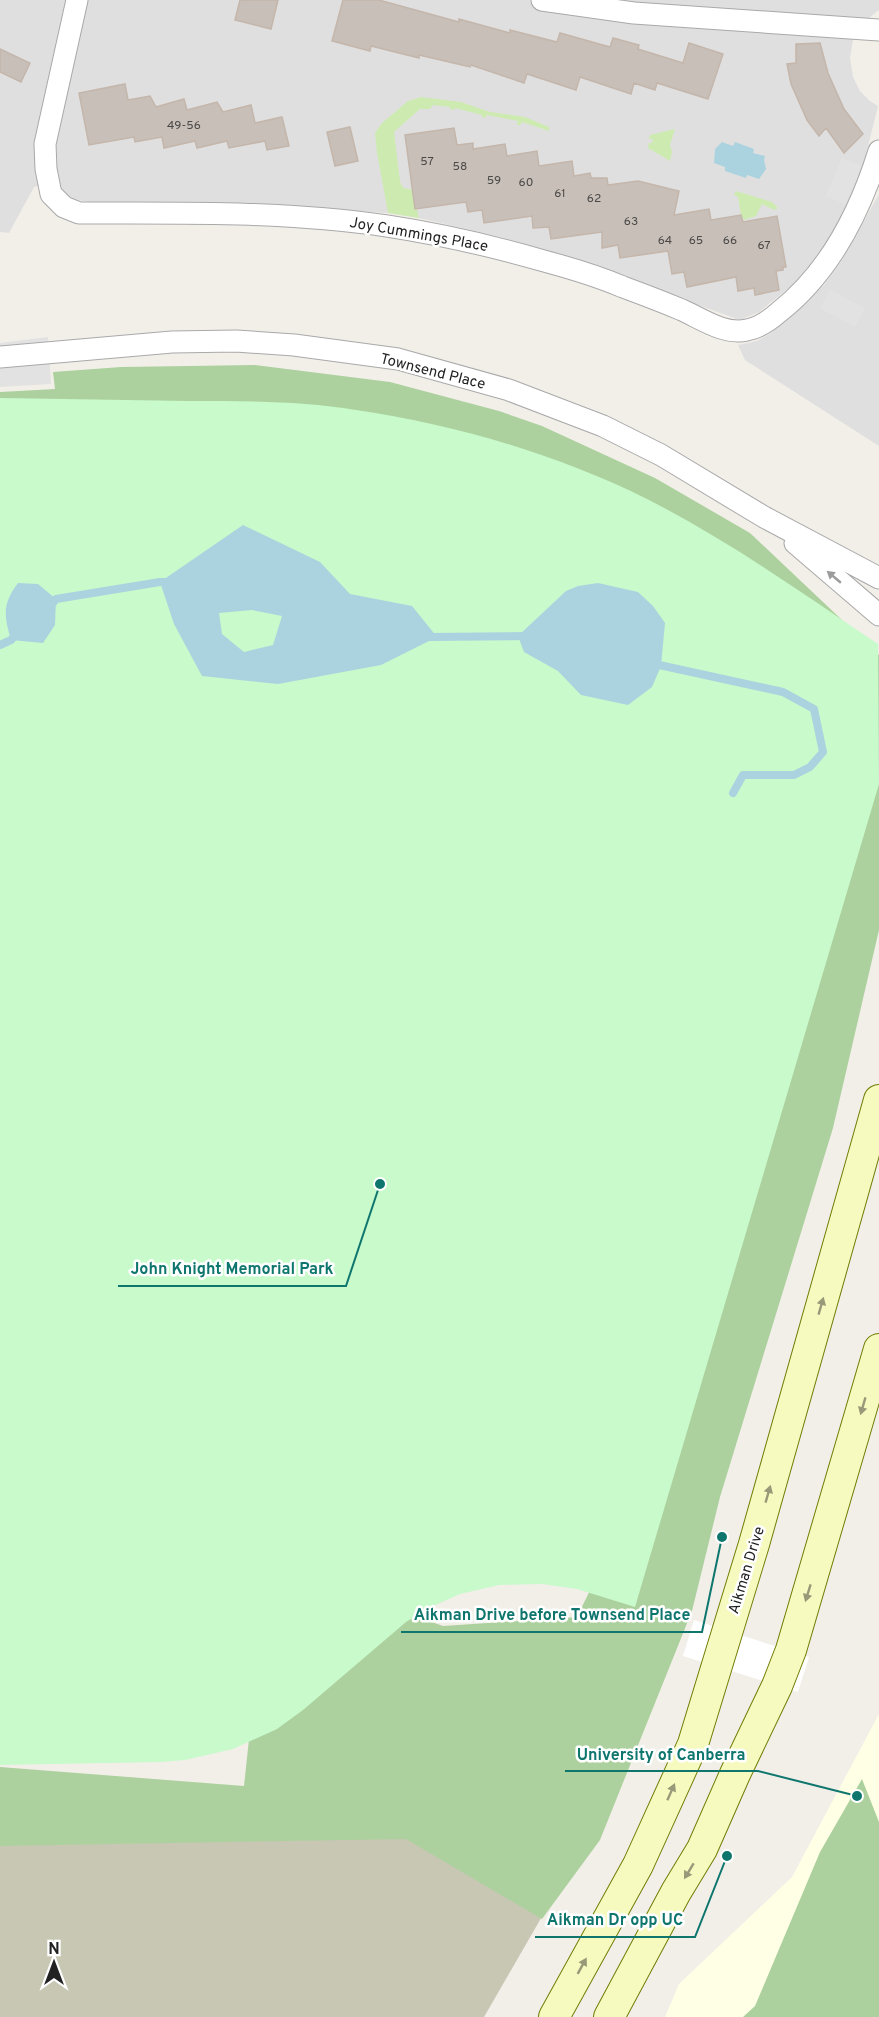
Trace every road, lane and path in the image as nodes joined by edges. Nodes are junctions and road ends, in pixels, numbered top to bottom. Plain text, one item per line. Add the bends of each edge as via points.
1 (77, 0) edge
2 (548, 0) edge
3 (879, 30) edge
4 (879, 151) edge
5 (0, 357) edge
6 (764, 517) junction
7 (879, 578) edge
8 (879, 615) edge
9 (879, 1100) edge
10 (879, 1349) edge
11 (554, 2017) edge
12 (609, 2017) edge

1 - 4 street, Joy Cummings Place via 45,144 51,194 64,207 79,213 314,218 433,234 572,269 722,328 745,331 771,319 815,278 849,227
2 - 3 street via 634,13
5 - 6 street, Townsend Place via 172,342 236,341 398,359 509,390 603,426 661,455
6 - 7 street, Townsend Place
8 -> 6 street, Townsend Place
11 -> 9 main road, Aikman Drive via 638,1865 693,1744 754,1544
10 -> 12 main road via 777,1686 702,1849

